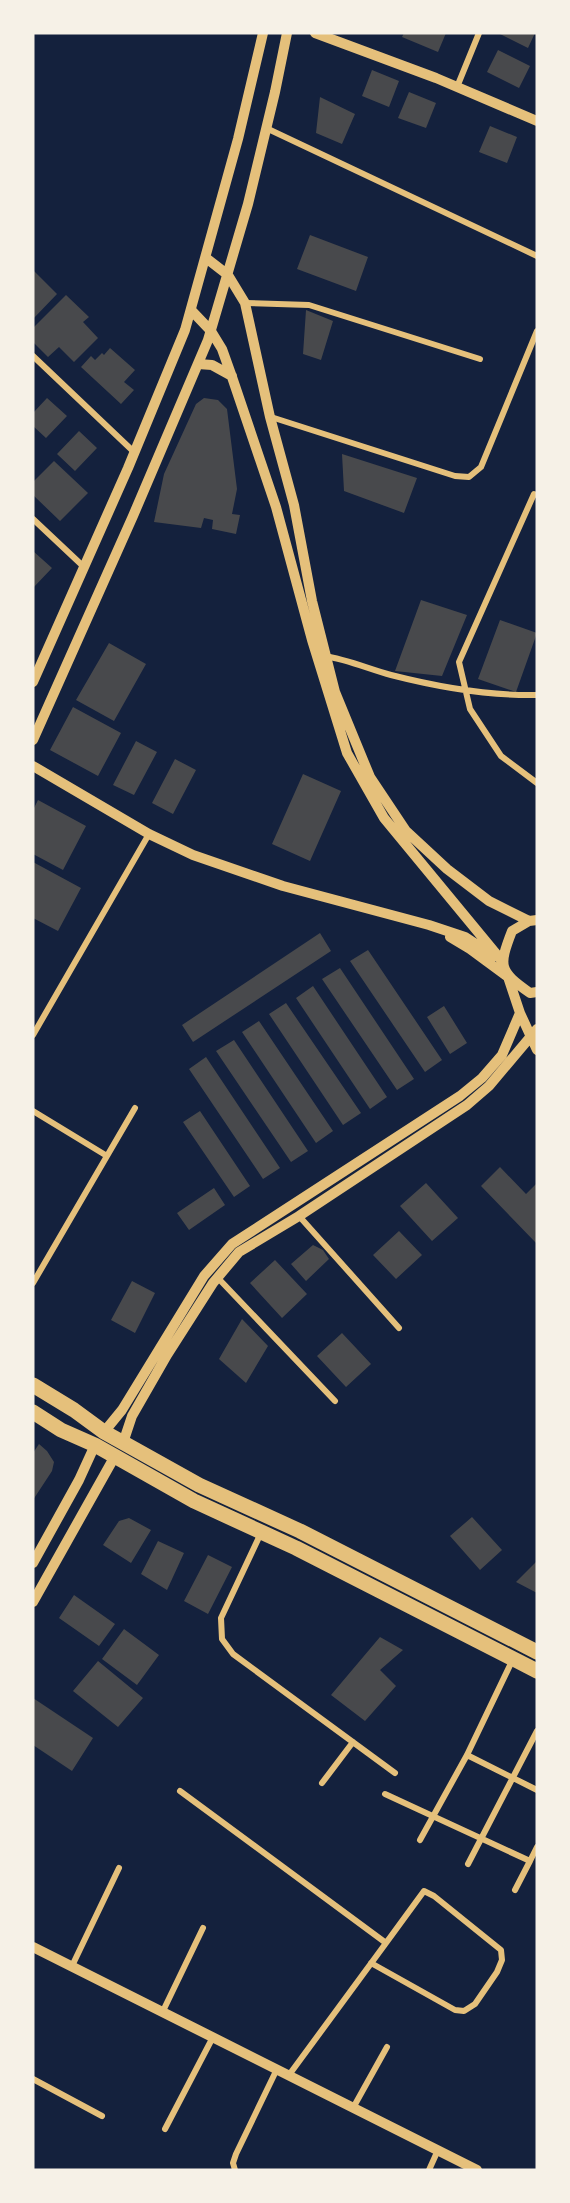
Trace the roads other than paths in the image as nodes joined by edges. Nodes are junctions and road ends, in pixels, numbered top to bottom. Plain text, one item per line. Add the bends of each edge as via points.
1 (263, 33) edge
2 (287, 33) edge
3 (315, 33) edge
4 (479, 33) edge
5 (457, 87) junction
6 (537, 122) edge
7 (266, 128) junction
8 (537, 256) edge
9 (206, 258) junction
10 (228, 275) junction
11 (245, 303) junction
12 (191, 310) junction
13 (211, 331) junction
14 (537, 331) edge
15 (33, 356) edge
16 (480, 359) dead end
17 (198, 364) junction
18 (232, 377) junction
19 (270, 417) junction
20 (134, 452) junction
21 (537, 495) edge
22 (33, 519) edge
23 (84, 568) junction
24 (322, 657) junction
25 (33, 682) edge
26 (465, 690) junction
27 (537, 695) edge
28 (33, 740) edge
29 (33, 766) edge
30 (537, 783) edge
31 (148, 834) junction
32 (533, 920) edge
33 (429, 925) junction
34 (502, 961) junction
35 (508, 977) junction
36 (537, 993) edge
37 (520, 1013) junction
38 (534, 1033) edge
39 (33, 1035) edge
40 (537, 1050) edge
41 (135, 1108) dead end
42 (33, 1111) edge
43 (106, 1156) junction
44 (299, 1216) junction
45 (217, 1277) junction
46 (33, 1283) edge
47 (399, 1328) dead end
48 (33, 1385) edge
49 (335, 1401) dead end
50 (33, 1412) edge
51 (100, 1438) junction
52 (119, 1450) junction
53 (261, 1532) junction
54 (33, 1563) edge
55 (33, 1602) edge
56 (537, 1652) edge
57 (513, 1659) junction
58 (537, 1671) edge
59 (537, 1731) edge
60 (353, 1742) junction
61 (467, 1755) junction
62 (395, 1773) dead end
63 (513, 1778) junction
64 (322, 1782) dead end
65 (537, 1790) edge
66 (180, 1791) dead end
67 (385, 1794) dead end
68 (431, 1817) junction
69 (481, 1839) junction
70 (420, 1840) dead end
71 (537, 1847) edge
72 (530, 1862) junction
73 (468, 1864) dead end
74 (119, 1868) dead end
75 (515, 1890) dead end
76 (203, 1928) dead end
77 (386, 1943) junction
78 (33, 1947) edge
79 (371, 1963) junction
80 (72, 1966) junction
81 (163, 2011) junction
82 (213, 2037) junction
83 (387, 2047) dead end
84 (276, 2069) junction
85 (289, 2075) junction
86 (33, 2079) edge
87 (353, 2108) junction
88 (102, 2116) dead end
89 (165, 2129) dead end
90 (438, 2150) junction
91 (235, 2170) edge
92 (429, 2170) edge
93 (477, 2170) edge

1 - 9 street
2 - 7 street
3 - 5 street
4 - 5 street
5 - 6 street
7 - 8 street
7 - 10 street
9 - 10 street
9 - 12 street
10 - 11 street
10 - 13 street
11 - 16 street via 309,305
11 - 19 street
12 - 13 street
12 - 20 street
13 - 17 street
13 - 18 street
14 - 19 street via 481,467 469,477 455,476
15 - 20 street
17 - 18 street via 212,365
17 - 28 street
18 - 24 street
19 - 24 street via 294,505
20 - 23 street
21 - 26 street via 534,494 459,662
22 - 23 street
23 - 25 street
24 - 26 street
24 - 32 street via 370,777 406,831 489,901
24 - 34 street via 348,753 384,818
26 - 27 street via 505,696
26 - 30 street via 470,709 501,756
29 - 31 street
31 - 33 street via 193,855 283,886
31 - 39 street
32 - 34 street via 512,931
33 - 34 street via 465,937
33 - 35 street
34 - 35 street
35 - 36 street via 530,993
35 - 37 street
37 - 38 street
37 - 51 street via 502,1055 460,1096 232,1244 204,1276 122,1410
38 - 40 street
38 - 44 street via 489,1086 467,1105
41 - 43 street
42 - 43 street
43 - 46 street
44 - 45 street via 239,1252
44 - 47 street
45 - 49 street
45 - 52 street via 132,1416
48 - 51 main road via 74,1410
50 - 51 main road via 61,1430
51 - 52 main road
51 - 54 street
52 - 53 main road via 194,1501
52 - 55 street
52 - 56 main road via 300,1531
53 - 57 main road
53 - 60 street via 221,1618 222,1639 233,1654
57 - 58 main road
57 - 61 street
59 - 63 street
60 - 62 street
60 - 64 street
61 - 63 street
61 - 68 street
63 - 65 street
63 - 69 street
66 - 77 street
67 - 68 street
68 - 69 street
68 - 70 street
69 - 72 street
69 - 73 street
71 - 72 street
72 - 75 street
74 - 80 street
76 - 81 street
77 - 79 street
77 - 79 street via 424,1891 501,1950 502,1960 475,2004 464,2011 455,2010
78 - 80 street
79 - 85 street
80 - 81 street
81 - 82 street
82 - 84 street
82 - 89 street
83 - 87 street
84 - 85 street
84 - 91 street via 236,2154
85 - 87 street
86 - 88 street
87 - 90 street
90 - 92 street
90 - 93 street

